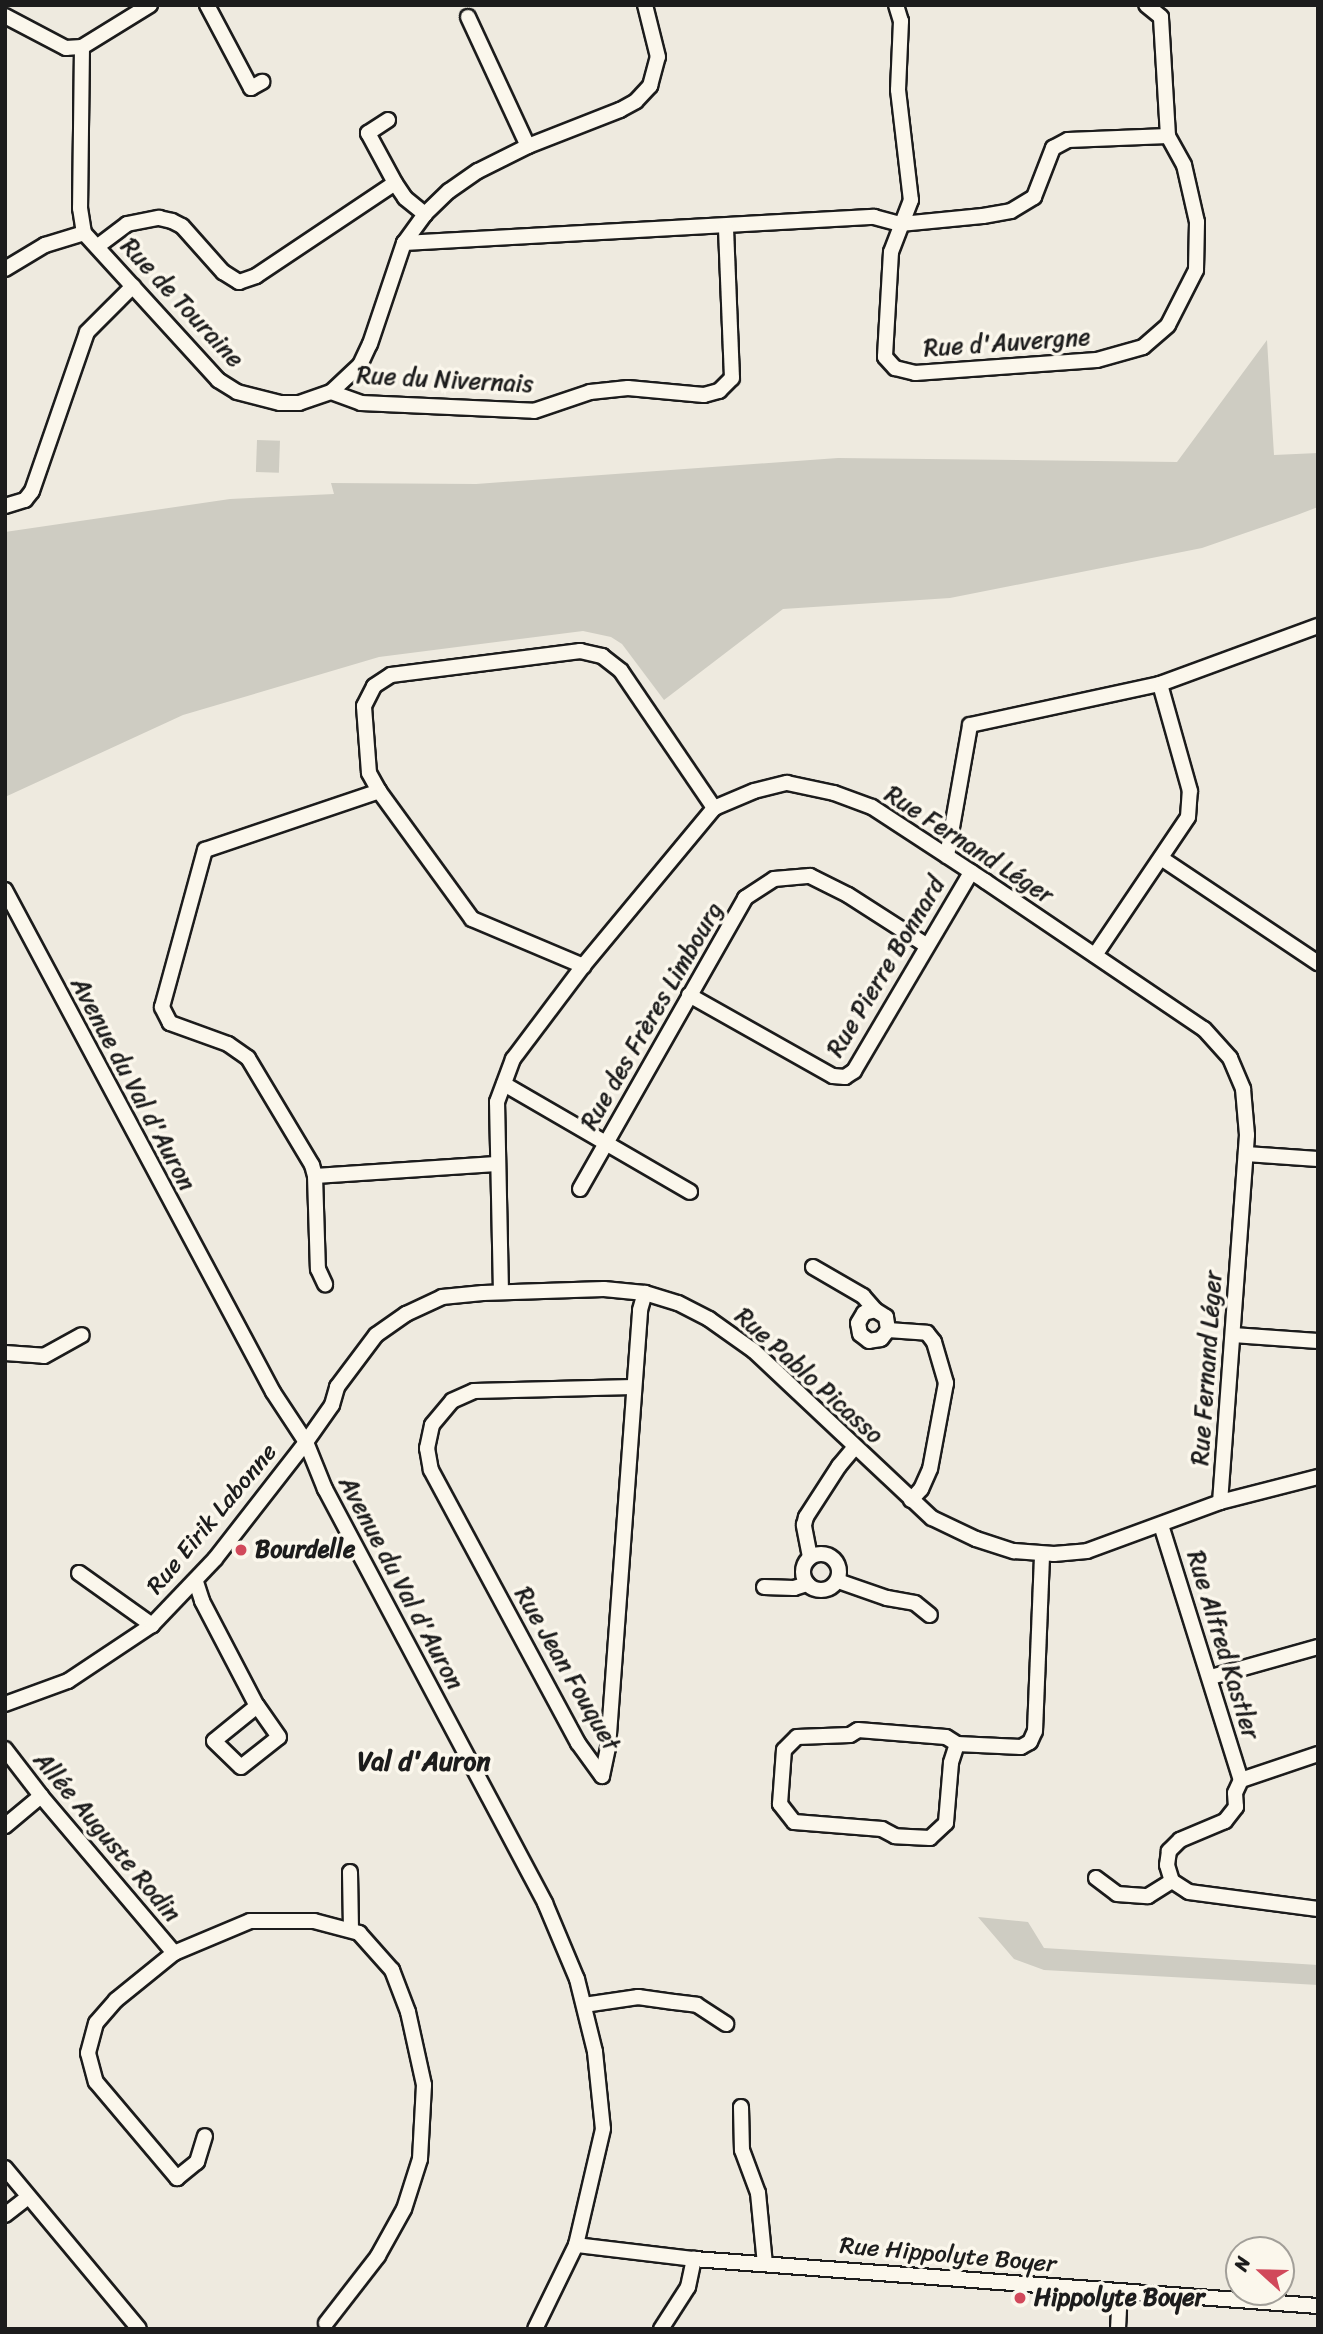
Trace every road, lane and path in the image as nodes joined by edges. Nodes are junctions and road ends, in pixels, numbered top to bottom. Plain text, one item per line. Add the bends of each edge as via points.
1 (206, 5) edge
2 (645, 5) edge
3 (896, 5) edge
4 (1146, 5) edge
5 (142, 7) edge
6 (5, 16) edge
7 (468, 17) dead end
8 (82, 47) junction
9 (262, 82) dead end
10 (388, 120) dead end
11 (1168, 136) junction
12 (528, 146) junction
13 (395, 183) junction
14 (425, 214) junction
15 (900, 224) junction
16 (726, 226) junction
17 (84, 233) junction
18 (404, 243) junction
19 (98, 246) junction
20 (5, 269) edge
21 (133, 286) junction
22 (331, 392) junction
23 (5, 506) edge
24 (1318, 626) edge
25 (1160, 684) junction
26 (380, 791) junction
27 (713, 808) junction
28 (947, 856) junction
29 (1161, 858) junction
30 (971, 872) junction
31 (5, 890) edge
32 (926, 946) junction
33 (1095, 955) junction
34 (1318, 963) edge
35 (583, 966) junction
36 (689, 995) junction
37 (504, 1084) junction
38 (605, 1145) junction
39 (1246, 1154) junction
40 (1318, 1159) edge
41 (496, 1164) junction
42 (315, 1176) junction
43 (580, 1189) dead end
44 (690, 1192) dead end
45 (813, 1267) dead end
46 (325, 1284) dead end
47 (501, 1292) junction
48 (645, 1293) junction
49 (875, 1310) junction
50 (888, 1330) junction
51 (82, 1335) dead end
52 (1233, 1335) junction
53 (1318, 1341) edge
54 (5, 1353) edge
55 (633, 1387) junction
56 (306, 1442) junction
57 (855, 1447) junction
58 (1318, 1477) edge
59 (911, 1500) junction
60 (1220, 1502) junction
61 (1161, 1525) junction
62 (1042, 1554) junction
63 (810, 1558) junction
64 (79, 1573) dead end
65 (838, 1581) junction
66 (196, 1582) junction
67 (807, 1584) junction
68 (764, 1587) dead end
69 (930, 1615) dead end
70 (152, 1625) junction
71 (1318, 1647) edge
72 (1211, 1677) junction
73 (5, 1704) edge
74 (257, 1706) junction
75 (957, 1744) junction
76 (5, 1749) edge
77 (1318, 1754) edge
78 (1241, 1780) junction
79 (40, 1796) junction
80 (5, 1826) edge
81 (350, 1872) dead end
82 (1096, 1878) dead end
83 (1172, 1881) junction
84 (1318, 1909) edge
85 (351, 1930) junction
86 (174, 1953) junction
87 (584, 2005) junction
88 (726, 2024) dead end
89 (741, 2106) dead end
90 (205, 2136) dead end
91 (5, 2168) edge
92 (28, 2197) junction
93 (5, 2215) edge
94 (576, 2245) junction
95 (694, 2259) junction
96 (765, 2264) junction
97 (1120, 2294) junction
98 (1318, 2306) edge
99 (326, 2323) dead end
100 (139, 2329) edge
101 (535, 2329) edge
102 (661, 2329) edge
103 (1118, 2329) edge

1 - 9 street via 251,88
2 - 12 street, Rue de Touraine via 658,57 650,86 636,102 620,110
3 - 15 street, Rue d'Auvergne via 901,21 898,90 911,200
4 - 11 street, Rue d'Auvergne via 1161,18
5 - 8 street
6 - 8 street via 51,42 66,48
7 - 12 street
8 - 17 street via 80,208
10 - 13 street via 368,133
11 - 15 street via 1068,140 1053,148 1034,197 1011,211
11 - 15 street, Rue d'Auvergne via 1184,164 1197,222 1196,270 1168,325 1143,347 1097,360 915,373 895,368 885,357 891,252
12 - 14 street, Rue de Touraine via 478,171
13 - 14 street
13 - 19 street via 248,281 231,278 172,220 127,224
14 - 18 street, Rue de Touraine
15 - 16 street via 874,217
16 - 18 street
16 - 22 street, Rue du Nivernais via 732,378 719,391 705,395 628,388 590,392 534,411 361,403
17 - 19 street, Rue de Touraine
17 - 20 street, Rue de Touraine via 45,245
18 - 22 street, Rue de Touraine via 360,365
19 - 21 street, Rue de Touraine
21 - 22 street, Rue de Touraine via 218,380 237,392 299,403
21 - 23 street via 87,332 32,491 25,500
24 - 25 street
25 - 28 street via 970,725
25 - 29 street via 1190,791 1188,817
26 - 27 street via 369,773 364,706 374,686 391,675 580,651 602,656 621,671
26 - 35 street via 472,919
26 - 42 street via 205,850 162,1007 170,1023 229,1044 248,1059
27 - 28 street, Rue Fernand Léger via 787,783 872,807
27 - 35 street, Rue Fernand Léger
28 - 30 street, Rue Fernand Léger
29 - 33 street
29 - 34 street
30 - 32 street, Rue Pierre Bonnard
30 - 33 street, Rue Fernand Léger
31 - 56 street, Avenue du Val d'Auron via 272,1392
32 - 36 street, Rue des Frères Limbourg via 810,876 774,879 745,898
32 - 36 street, Rue Pierre Bonnard via 854,1071 845,1077 833,1076
33 - 39 street, Rue Fernand Léger via 1205,1029 1230,1058 1243,1088
35 - 37 street, Rue Fernand Léger via 513,1059
36 - 38 street, Rue des Frères Limbourg
37 - 38 street
37 - 41 street, Rue Fernand Léger via 497,1102
38 - 43 street, Rue des Frères Limbourg
38 - 44 street
39 - 40 street
39 - 52 street, Rue Fernand Léger
41 - 42 street
41 - 47 street, Rue Fernand Léger
42 - 46 street via 318,1269
45 - 49 street via 863,1296
47 - 48 street, Rue Pablo Picasso via 604,1289
47 - 56 street, Rue Pablo Picasso via 442,1297 376,1335 337,1387 331,1405
48 - 55 street, Rue Jean Fouquet
48 - 57 street, Rue Pablo Picasso via 678,1303 729,1332
49 - 50 street via 886,1317
49 - 50 street via 864,1313 858,1323 860,1334 869,1341 881,1339
50 - 59 street via 927,1333 946,1383 930,1469
51 - 54 street via 44,1356
52 - 53 street
52 - 60 street, Rue Fernand Léger
55 - 55 street, Rue Jean Fouquet via 608,1748 602,1776 578,1742 431,1470 427,1448 432,1425 452,1401 474,1391
56 - 66 street, Rue Eirik Labonne
56 - 87 street, Avenue du Val d'Auron via 324,1489 545,1903
57 - 59 street, Rue Pablo Picasso
57 - 63 street via 806,1517
58 - 60 street, Rue Pablo Picasso
59 - 62 street, Rue Pablo Picasso via 964,1535 992,1546
60 - 61 street, Rue Pablo Picasso
61 - 62 street, Rue Pablo Picasso via 1087,1551
61 - 72 street, Rue Alfred Kastler
62 - 75 street via 1035,1731 1030,1742 1021,1746
63 - 65 street via 822,1553 833,1558 840,1568
63 - 67 street via 803,1573
64 - 70 street
65 - 67 street via 823,1590
65 - 69 street via 915,1603
66 - 70 street, Rue Eirik Labonne
66 - 74 street
67 - 68 street
70 - 73 street, Rue Eirik Labonne via 68,1681
71 - 72 street
72 - 78 street, Rue Alfred Kastler
74 - 74 street via 279,1737 241,1767 214,1741
75 - 75 street via 946,1823 929,1838 794,1822 780,1804 783,1750 797,1737 850,1735 858,1730 946,1737
76 - 79 street, Allée Auguste Rodin
77 - 78 street, Rue Alfred Kastler
78 - 83 street, Rue Alfred Kastler via 1235,1793 1236,1807 1226,1821 1180,1840 1169,1851
79 - 80 street
79 - 86 street, Allée Auguste Rodin
81 - 85 street
82 - 83 street via 1117,1894 1148,1896
83 - 84 street via 1189,1892
85 - 86 street, Allée Auguste Rodin via 314,1921 250,1921
85 - 99 street, Allée Auguste Rodin via 377,1949 392,1970 408,2012 424,2085 423,2130 404,2209 378,2256
86 - 90 street, Allée Auguste Rodin via 96,2022 88,2053 96,2082 177,2178 197,2162
87 - 88 street via 638,1997 697,2005
87 - 94 street, Avenue du Val d'Auron via 595,2052 603,2129
89 - 96 street via 742,2150 758,2193
91 - 92 street
92 - 93 street
92 - 100 street
94 - 95 street, Rue Hippolyte Boyer
94 - 101 street, Avenue du Val d'Auron
95 - 96 street, Rue Hippolyte Boyer
95 - 102 street via 688,2287
96 - 97 street, Rue Hippolyte Boyer
97 - 98 street, Rue Hippolyte Boyer
97 - 103 street

